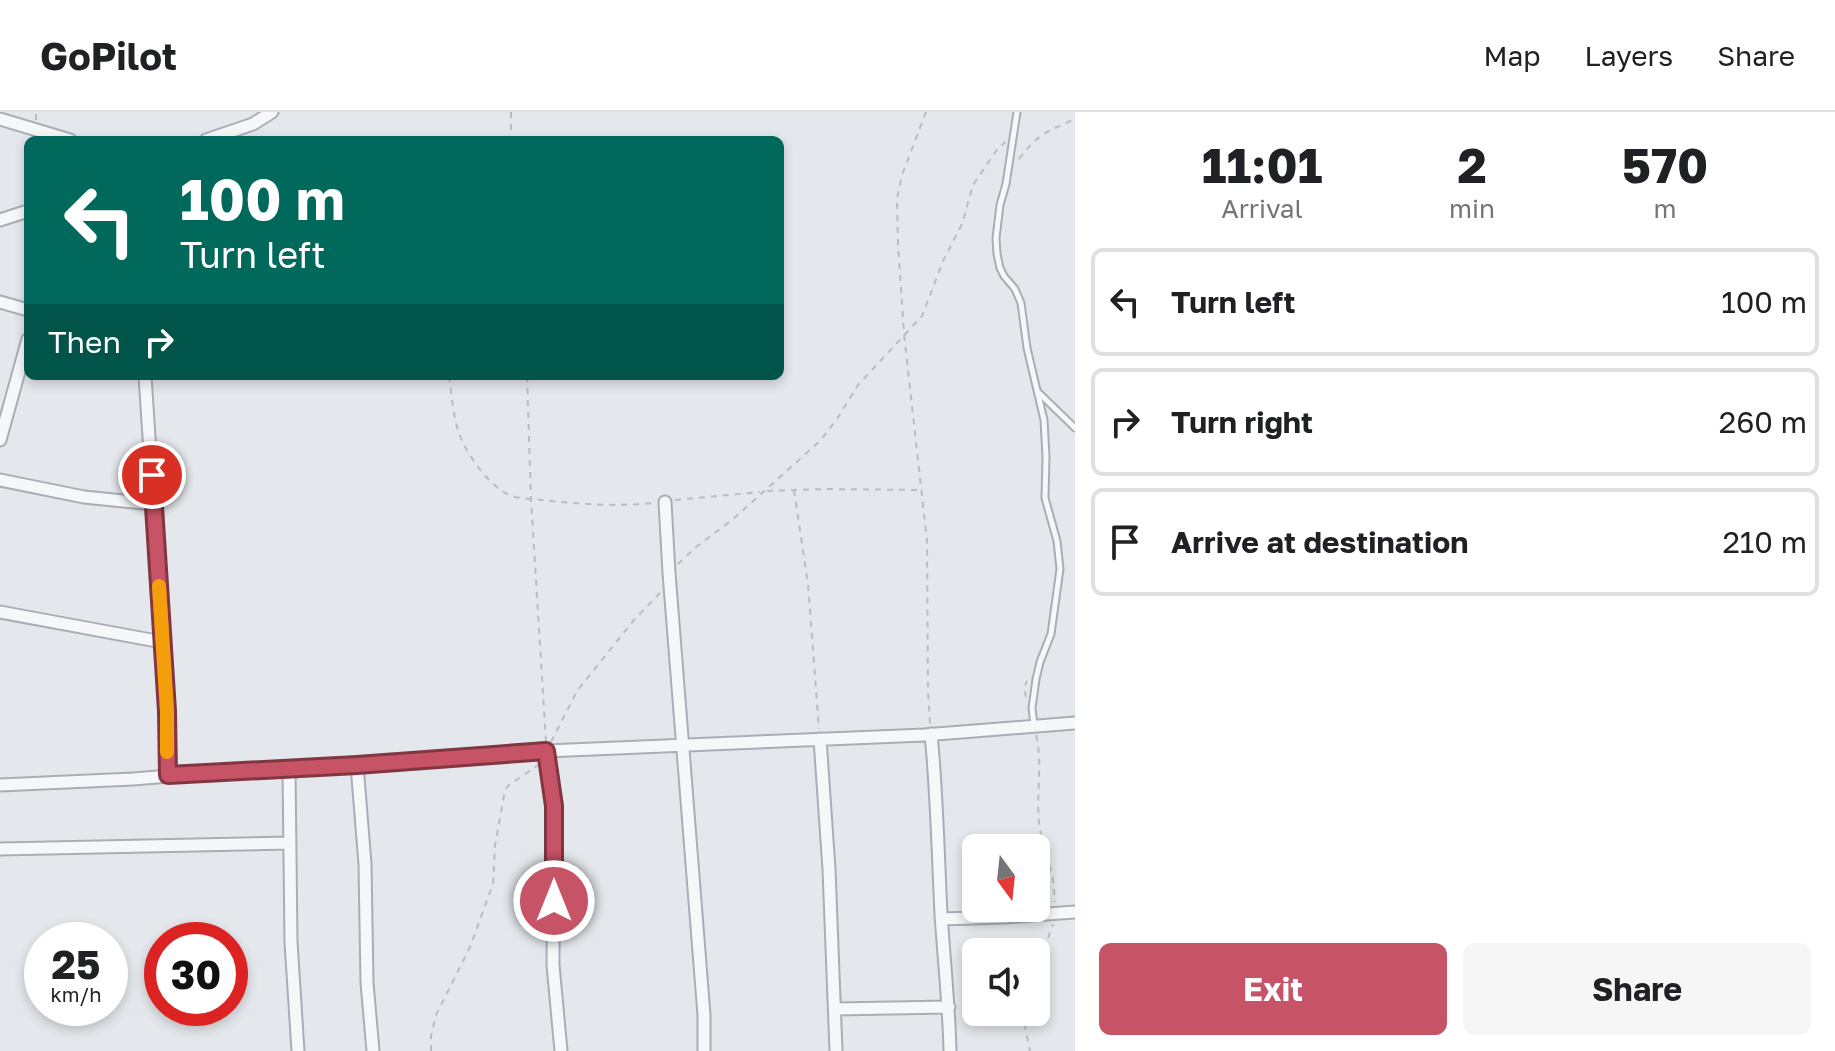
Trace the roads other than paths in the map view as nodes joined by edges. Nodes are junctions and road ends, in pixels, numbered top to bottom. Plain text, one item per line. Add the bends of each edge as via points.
1 (272, 112) edge
2 (1017, 112) edge
3 (0, 119) edge
4 (57, 136) edge
5 (218, 136) edge
6 (24, 212) edge
7 (0, 220) edge
8 (0, 302) edge
9 (24, 309) edge
10 (24, 353) edge
11 (145, 380) edge
12 (1038, 392) junction
13 (1075, 428) edge
14 (0, 440) edge
15 (0, 480) edge
16 (665, 502) road end
17 (153, 504) junction
18 (0, 612) edge
19 (162, 642) junction
20 (1075, 723) edge
21 (1034, 726) junction
22 (931, 734) junction
23 (820, 739) junction
24 (682, 744) junction
25 (546, 751) junction
26 (357, 765) junction
27 (289, 769) junction
28 (168, 775) junction
29 (0, 785) edge
30 (289, 843) junction
31 (0, 849) edge
32 (1075, 912) edge
33 (941, 919) junction
34 (949, 1007) junction
35 (835, 1009) junction
36 (298, 1051) edge
37 (373, 1051) edge
38 (561, 1051) edge
39 (704, 1051) edge
40 (836, 1051) edge
41 (950, 1051) edge

1 - 5 street
2 - 12 lane via 997,254 1021,303
3 - 4 street
6 - 7 street
8 - 9 street
10 - 14 street
11 - 17 street
12 - 13 lane
12 - 21 lane via 1044,420 1045,498 1060,569 1051,634 1036,679
15 - 17 street
16 - 24 street
17 - 19 street
18 - 19 street
19 - 28 street
20 - 21 street
21 - 22 street
22 - 23 street
22 - 33 street
23 - 24 street
23 - 35 street
24 - 25 street
24 - 39 street
25 - 26 street
25 - 38 street via 554,806 553,965
26 - 27 street
26 - 37 street
27 - 28 street
27 - 30 street
28 - 29 street
30 - 31 street
30 - 36 street
32 - 33 street
33 - 34 street
34 - 35 street
34 - 41 street
35 - 40 street

